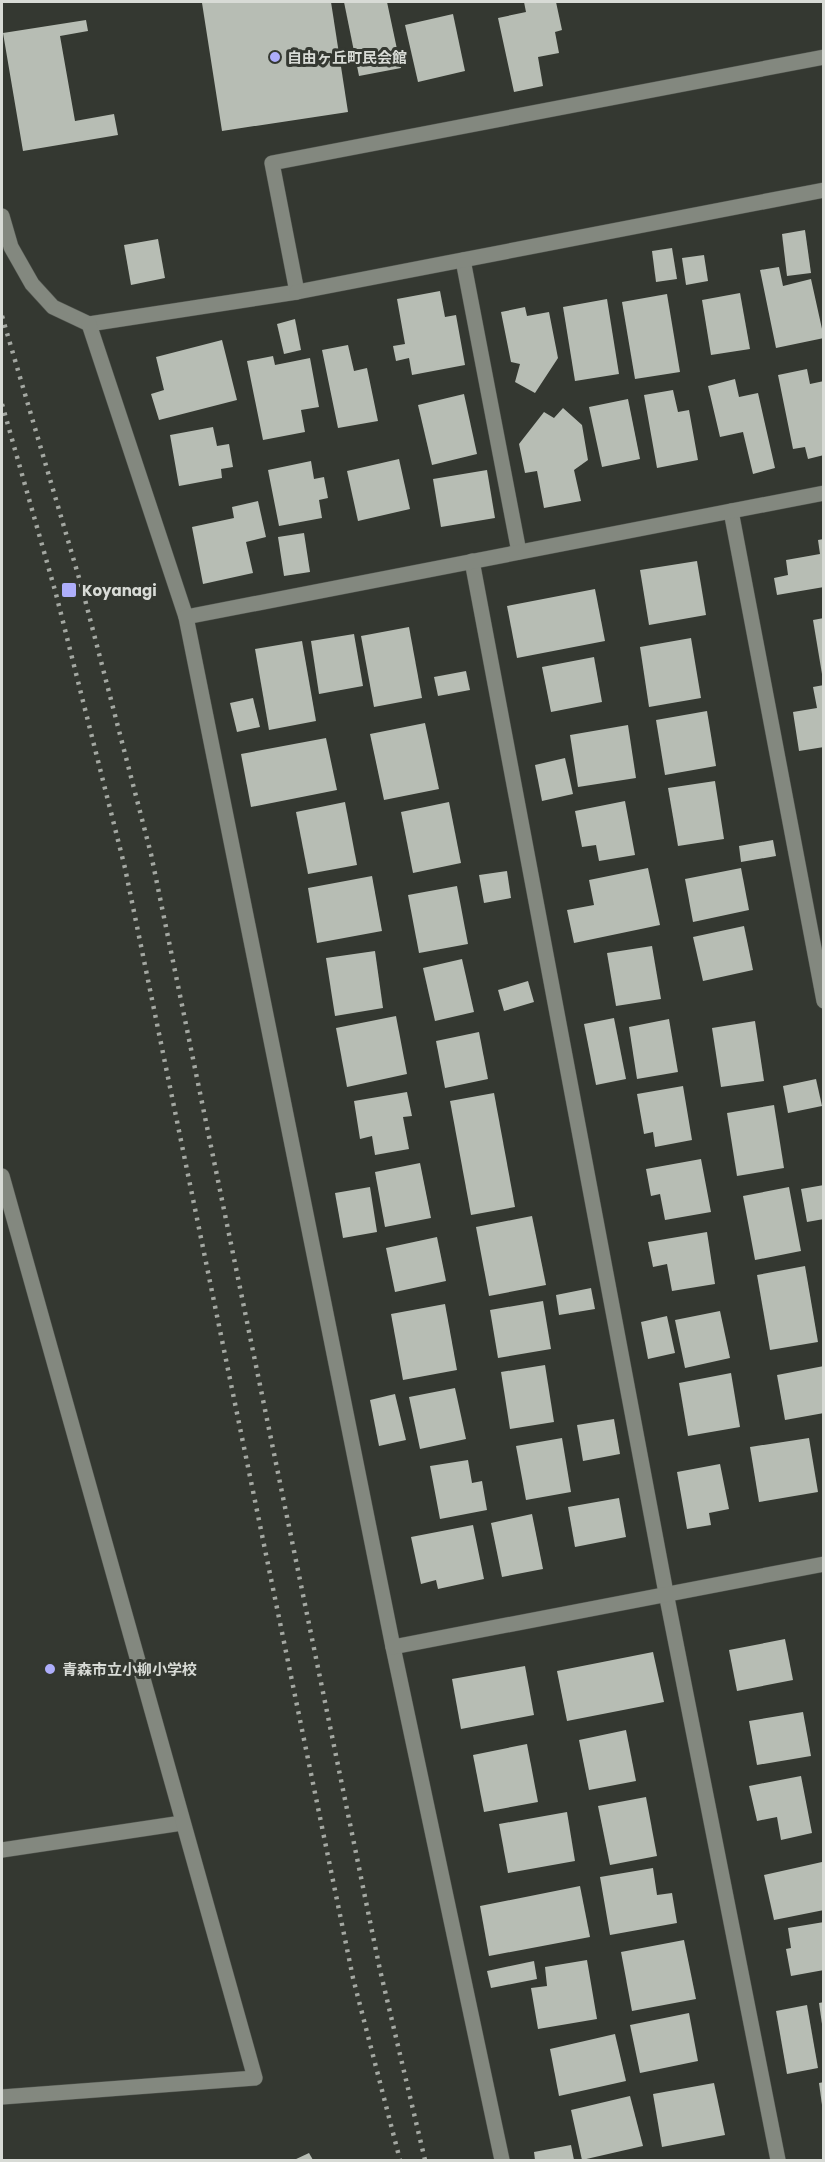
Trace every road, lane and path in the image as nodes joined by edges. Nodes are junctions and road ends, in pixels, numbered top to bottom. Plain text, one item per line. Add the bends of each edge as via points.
1 (824, 57) edge
2 (824, 190) edge
3 (2, 216) edge
4 (463, 260) junction
5 (297, 292) junction
6 (89, 324) junction
7 (824, 493) edge
8 (731, 511) junction
9 (519, 552) junction
10 (472, 561) junction
11 (186, 617) junction
12 (824, 1001) edge
13 (3, 1185) edge
14 (824, 1564) edge
15 (666, 1593) junction
16 (393, 1647) junction
17 (182, 1823) junction
18 (2, 1850) edge
19 (2, 2097) edge
20 (502, 2160) edge
21 (778, 2160) edge

1 - 5 street via 272,164
2 - 4 street
3 - 6 street via 11,247 32,284 53,307
4 - 5 street
4 - 9 street
5 - 6 street
6 - 11 street
7 - 8 street
8 - 9 street
8 - 12 street
9 - 10 street
10 - 11 street
10 - 15 street
11 - 16 street
13 - 17 street
14 - 15 street
15 - 16 street
15 - 21 street
16 - 20 street
17 - 18 street
17 - 19 street via 255,2078

